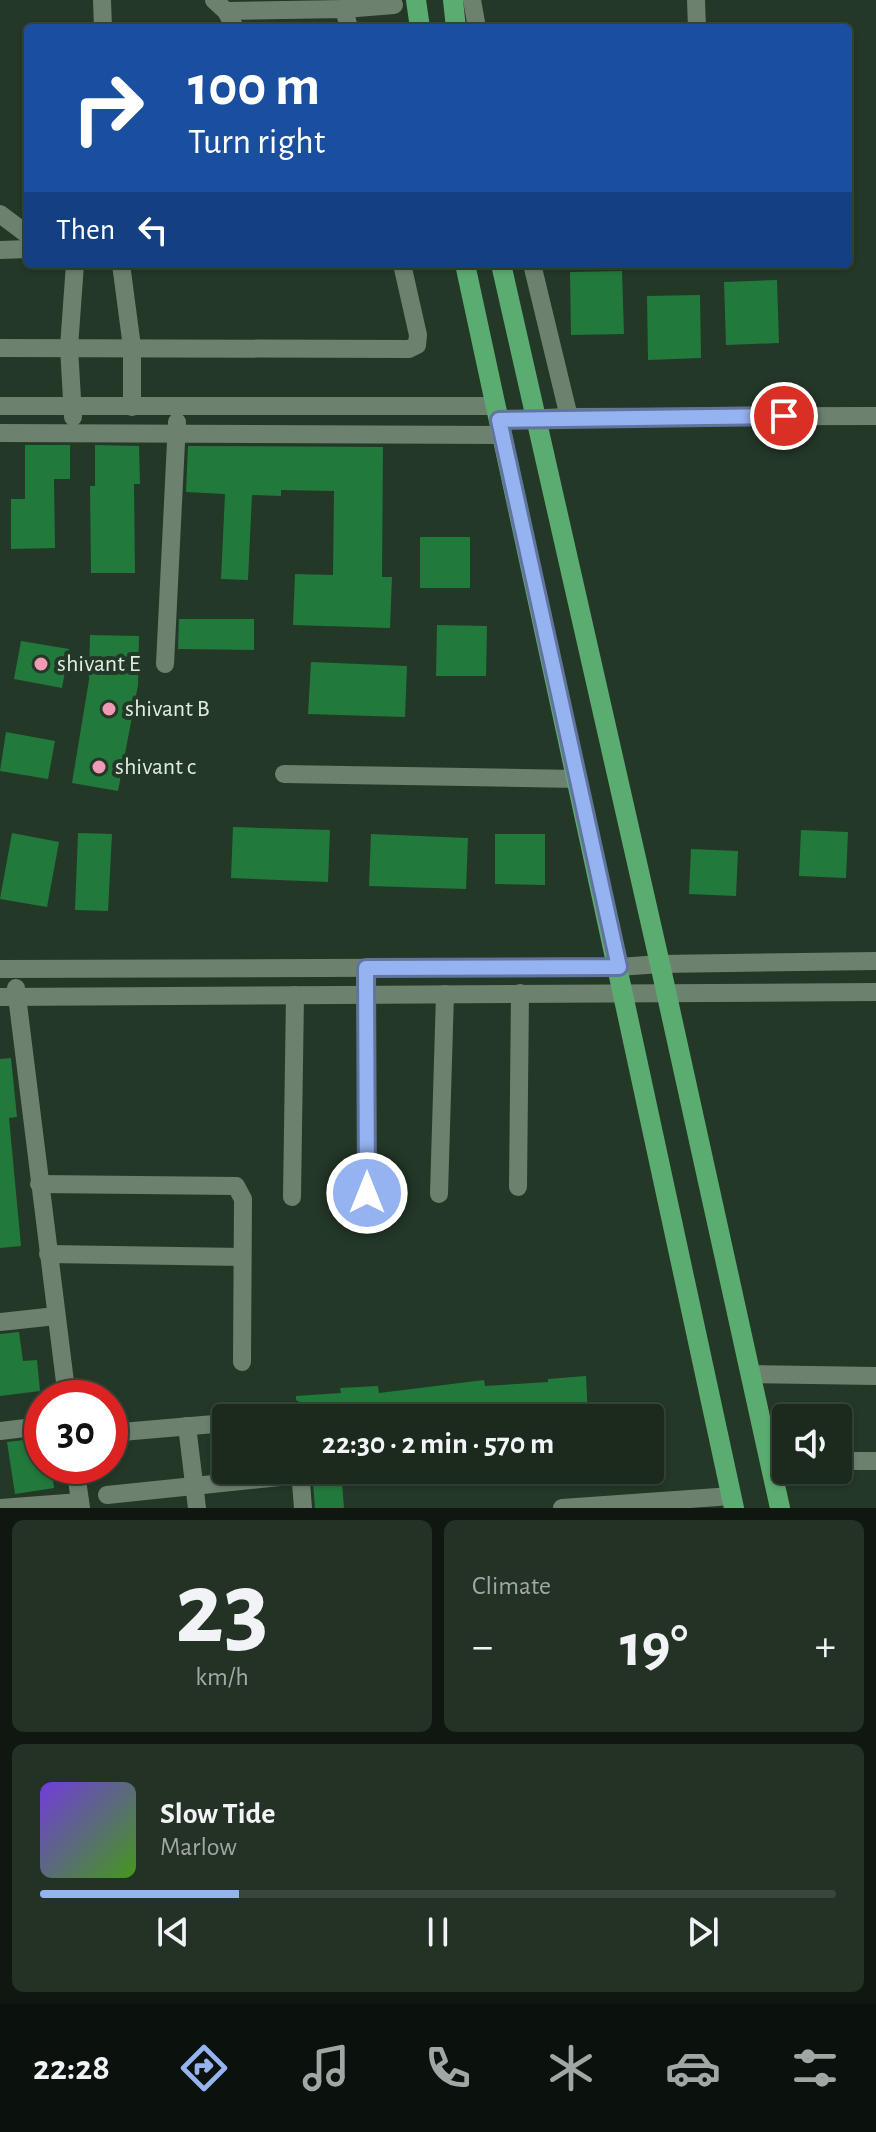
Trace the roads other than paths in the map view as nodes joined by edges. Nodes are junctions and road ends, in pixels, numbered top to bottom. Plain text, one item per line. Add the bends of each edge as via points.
1 (102, 0) edge
2 (416, 0) edge
3 (453, 0) edge
4 (472, 0) edge
5 (696, 0) edge
6 (394, 5) dead end
7 (344, 9) junction
8 (225, 13) edge
9 (103, 24) edge
10 (348, 24) edge
11 (419, 24) edge
12 (456, 24) edge
13 (476, 24) edge
14 (697, 24) edge
15 (0, 214) edge
16 (24, 232) edge
17 (24, 249) edge
18 (0, 250) edge
19 (75, 268) edge
20 (122, 268) edge
21 (403, 268) edge
22 (466, 268) edge
23 (502, 268) edge
24 (533, 268) edge
25 (69, 347) junction
26 (132, 347) junction
27 (0, 348) edge
28 (0, 406) edge
29 (71, 407) junction
30 (132, 407) junction
31 (177, 407) junction
32 (876, 416) edge
33 (569, 417) junction
34 (536, 418) junction
35 (499, 420) junction
36 (0, 433) edge
37 (75, 433) junction
38 (176, 434) junction
39 (165, 664) dead end
40 (284, 774) dead end
41 (577, 779) junction
42 (876, 961) edge
43 (660, 964) junction
44 (619, 967) junction
45 (366, 968) junction
46 (9, 969) edge
47 (624, 992) junction
48 (876, 992) edge
49 (520, 993) junction
50 (666, 993) junction
51 (367, 994) junction
52 (445, 994) junction
53 (295, 995) junction
54 (8, 997) edge
55 (39, 1184) junction
56 (518, 1187) dead end
57 (367, 1193) dead end
58 (439, 1194) dead end
59 (292, 1197) dead end
60 (48, 1254) junction
61 (242, 1257) junction
62 (56, 1316) junction
63 (0, 1322) edge
64 (242, 1362) dead end
65 (752, 1374) junction
66 (876, 1376) edge
67 (65, 1380) edge
68 (212, 1424) edge
69 (187, 1426) junction
70 (24, 1428) edge
71 (0, 1431) edge
72 (128, 1431) edge
73 (852, 1461) edge
74 (876, 1461) edge
75 (77, 1484) edge
76 (214, 1484) edge
77 (301, 1484) edge
78 (195, 1486) junction
79 (107, 1495) dead end
80 (733, 1502) edge
81 (80, 1505) edge
82 (0, 1508) edge
83 (197, 1508) edge
84 (303, 1508) edge
85 (562, 1508) edge
86 (780, 1508) edge

1 - 9 street
2 - 11 main road
3 - 12 main road
4 - 13 street
5 - 14 street
6 - 7 street
7 - 8 street
7 - 10 street
15 - 16 street
17 - 18 street
19 - 25 street
20 - 26 street
21 - 26 street via 418,335 417,345 409,349
22 - 35 main road
23 - 34 main road
24 - 33 street
25 - 26 street
25 - 27 street
25 - 29 street
26 - 30 street
28 - 29 street
29 - 30 street
29 - 37 street
30 - 31 street
31 - 35 street
31 - 38 street
32 - 33 street
33 - 34 street
34 - 35 street
34 - 43 main road
35 - 38 street
35 - 41 main road
36 - 37 street
37 - 38 street
38 - 39 street
40 - 41 street
41 - 44 main road
42 - 43 street
43 - 44 street
43 - 50 main road
44 - 45 street
44 - 47 main road
45 - 46 street
45 - 51 street
46 - 54 street
47 - 49 street
47 - 50 street
47 - 80 main road
48 - 50 street
49 - 52 street
49 - 56 street
50 - 65 main road
51 - 52 street
51 - 53 street
51 - 57 street
52 - 58 street
53 - 54 street
53 - 59 street
54 - 55 street
55 - 60 street
55 - 61 street via 236,1186 243,1199
60 - 61 street
60 - 62 street
61 - 64 street
62 - 63 street
62 - 67 street
65 - 66 street
65 - 86 main road
68 - 69 street
69 - 72 street
69 - 78 street
70 - 71 street
73 - 74 street
75 - 81 street
76 - 78 street
77 - 84 street
78 - 79 street
78 - 83 street
80 - 85 street
81 - 82 street

